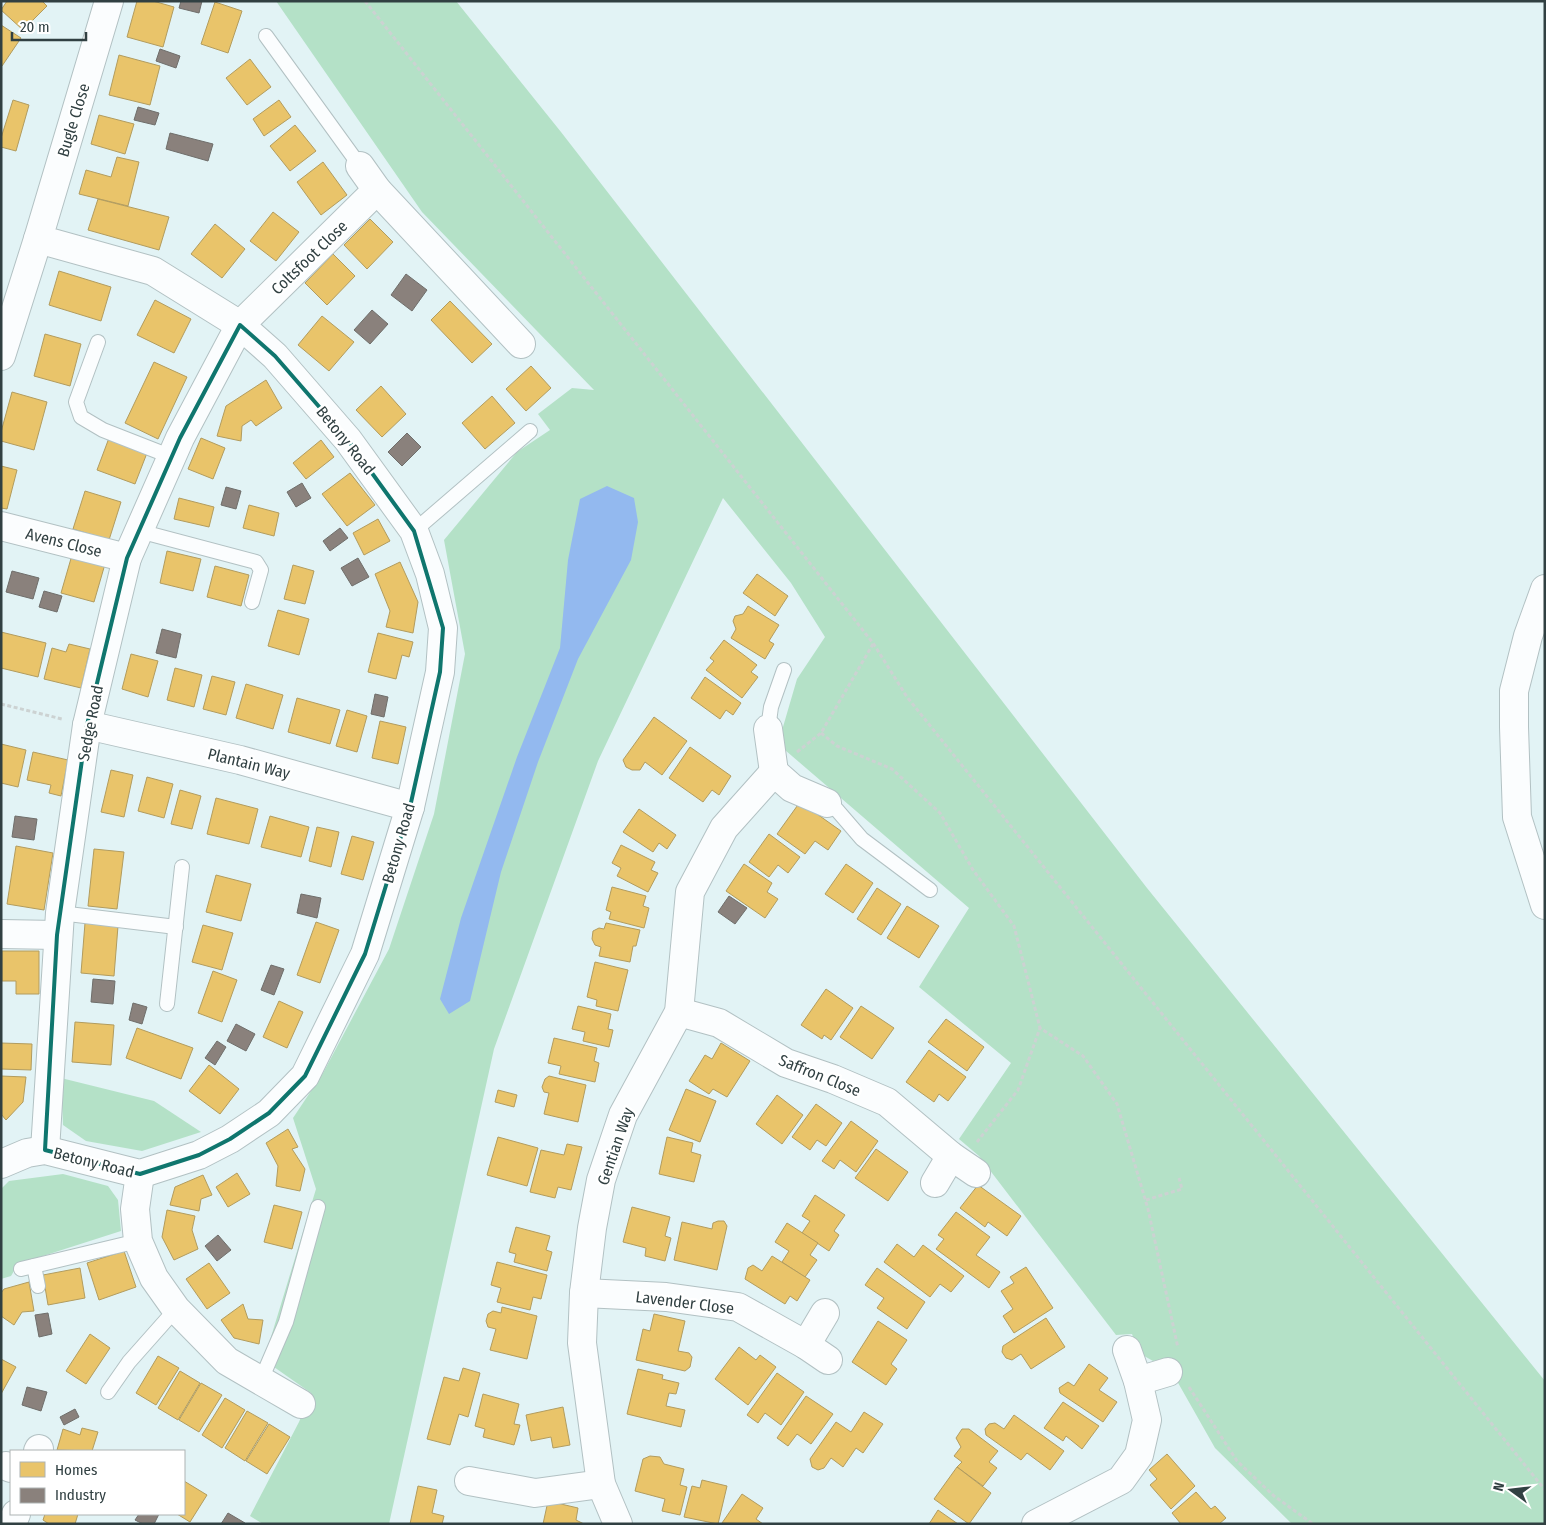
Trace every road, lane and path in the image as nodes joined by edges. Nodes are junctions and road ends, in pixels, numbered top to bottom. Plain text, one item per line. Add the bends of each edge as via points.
1 (109, 1) edge
2 (365, 1) edge
3 (266, 36) dead end
4 (360, 166) joint
5 (377, 190) junction
6 (38, 239) junction
7 (240, 325) junction
8 (98, 342) dead end
9 (521, 344) dead end
10 (1, 356) edge
11 (530, 431) dead end
12 (172, 457) junction
13 (1, 526) edge
14 (139, 531) junction
15 (414, 531) junction
16 (127, 558) junction
17 (1545, 588) edge
18 (252, 602) dead end
19 (873, 644) junction
20 (784, 670) dead end
21 (1, 704) edge
22 (87, 725) junction
23 (768, 729) joint
24 (821, 733) junction
25 (774, 772) junction
26 (827, 803) joint
27 (410, 807) junction
28 (182, 867) dead end
29 (930, 890) dead end
30 (1545, 905) edge
31 (59, 924) junction
32 (176, 927) junction
33 (1, 934) edge
34 (167, 1004) dead end
35 (679, 1012) junction
36 (1040, 1028) junction
37 (45, 1150) junction
38 (963, 1163) junction
39 (1, 1164) edge
40 (140, 1174) junction
41 (1179, 1178) dead end
42 (935, 1183) dead end
43 (1146, 1200) junction
44 (318, 1207) dead end
45 (138, 1241) junction
46 (38, 1286) dead end
47 (584, 1293) junction
48 (176, 1309) junction
49 (825, 1313) dead end
50 (806, 1345) junction
51 (1127, 1350) dead end
52 (828, 1360) dead end
53 (1177, 1368) junction
54 (261, 1380) junction
55 (1138, 1382) junction
56 (108, 1392) dead end
57 (301, 1404) dead end
58 (469, 1481) dead end
59 (601, 1484) junction
60 (1545, 1490) edge
61 (618, 1524) edge
62 (1036, 1524) edge
63 (1313, 1524) edge

1 - 6 street, Bugle Close
2 - 19 path
3 - 4 lane
4 - 5 street
5 - 7 street, Coltsfoot Close
5 - 9 street
6 - 7 street via 153,271
6 - 10 street, Bugle Close
7 - 12 street, Sedge Road
7 - 15 street, Betony Road via 274,356 348,440
8 - 12 lane via 76,402 81,417 102,430
11 - 15 lane
12 - 14 street, Sedge Road
13 - 16 street, Avens Close
14 - 16 street, Sedge Road
14 - 18 lane via 256,562 261,570
15 - 27 street, Betony Road via 430,574 443,628 440,672
16 - 22 street, Sedge Road
17 - 30 street via 1514,691 1517,817
19 - 24 path
19 - 60 path via 907,697
20 - 23 lane via 771,707
21 - 22 path
22 - 27 street, Plantain Way via 240,760
22 - 31 street, Sedge Road
23 - 25 street
24 - 25 path
24 - 36 path via 837,746 892,769 940,812 973,870 1014,926
25 - 26 street via 792,788
25 - 35 street, Gentian Way via 724,828 690,892
26 - 29 lane via 838,810 867,842
27 - 40 street, Betony Road via 365,954 306,1076 269,1113 230,1139 199,1155
28 - 32 lane
31 - 32 lane
31 - 33 street
31 - 37 street, Sedge Road
32 - 34 lane
35 - 38 street, Saffron Close via 719,1023 786,1063 887,1102
35 - 47 street, Gentian Way via 623,1115 601,1180
36 - 38 path via 1018,1090
36 - 43 path via 1083,1056 1117,1104
37 - 39 street, Betony Road via 27,1153
37 - 40 street, Betony Road
38 - 42 street
40 - 45 street via 135,1209
41 - 43 path via 1182,1189
43 - 53 path
44 - 54 lane via 286,1322
45 - 46 lane via 27,1267
45 - 48 street via 154,1278
47 - 50 street, Lavender Close via 666,1297 738,1308
47 - 59 street, Gentian Way via 582,1343
48 - 54 street via 228,1361
48 - 56 lane via 129,1362
49 - 50 street
50 - 52 street, Lavender Close
51 - 55 street
53 - 55 street
53 - 63 path via 1237,1461 1274,1496
54 - 57 street
55 - 62 street via 1147,1420 1140,1455 1121,1480
58 - 59 street via 535,1493
59 - 61 street, Gentian Way

